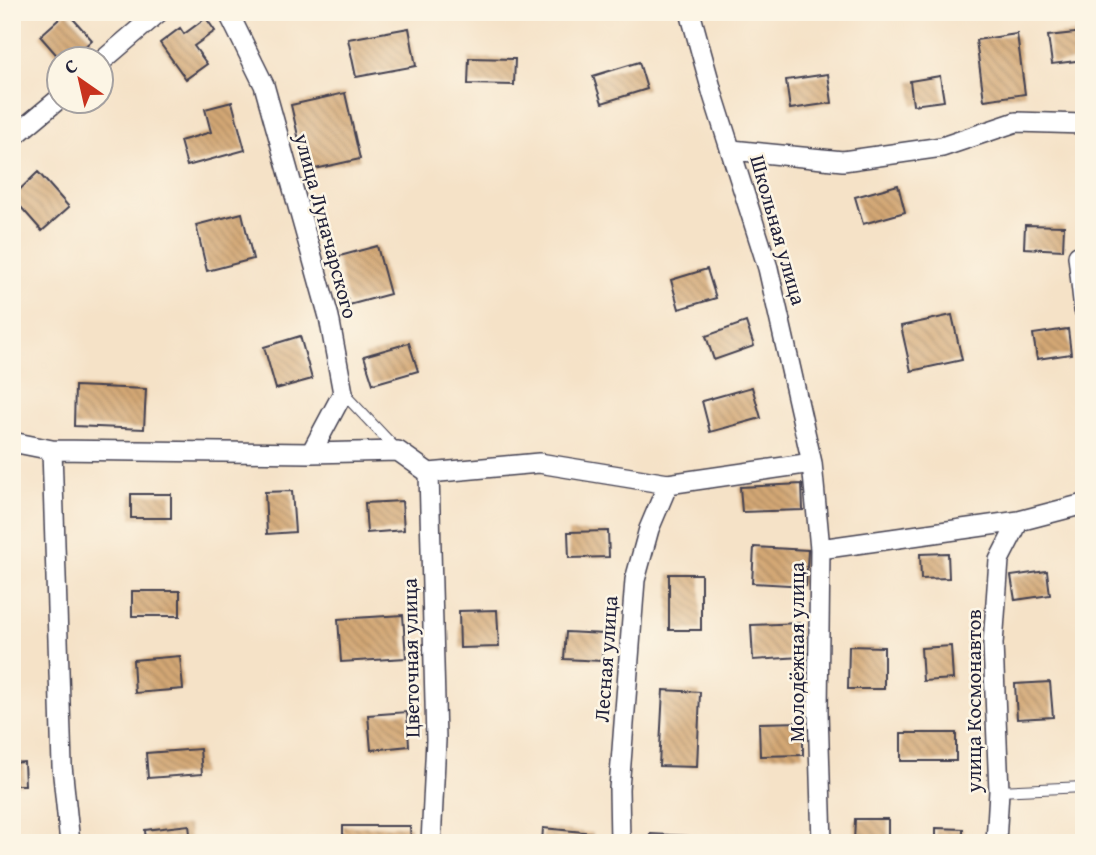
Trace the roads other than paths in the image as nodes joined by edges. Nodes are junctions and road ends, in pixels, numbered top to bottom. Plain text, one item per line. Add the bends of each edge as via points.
1 (159, 12) edge
2 (228, 12) edge
3 (690, 12) edge
4 (116, 49) edge
5 (46, 109) edge
6 (1084, 124) edge
7 (12, 138) edge
8 (732, 150) junction
9 (1078, 256) dead end
10 (1084, 310) edge
11 (343, 393) junction
12 (12, 442) edge
13 (52, 450) junction
14 (398, 451) junction
15 (311, 453) junction
16 (812, 463) junction
17 (429, 473) junction
18 (668, 484) junction
19 (1084, 504) edge
20 (1019, 521) junction
21 (820, 549) junction
22 (1084, 787) edge
23 (999, 791) junction
24 (70, 843) edge
25 (431, 843) edge
26 (620, 843) edge
27 (822, 843) edge
28 (996, 843) edge

1 - 4 street
2 - 11 street, улица Луначарского via 264,85 329,317
3 - 8 street, Школьная улица
5 - 7 street
6 - 8 street via 1016,122 942,147 844,161
8 - 16 street, Школьная улица via 768,268
9 - 10 street
11 - 14 lane
11 - 15 street
12 - 13 street
13 - 15 street
13 - 24 street via 62,766
14 - 15 street
14 - 17 street
16 - 18 street
16 - 21 street, Молодёжная улица
17 - 18 street via 539,463
17 - 25 street, Цветочная улица via 436,740
18 - 26 street, Лесная улица via 635,580 619,789
19 - 20 street
20 - 21 street
20 - 23 street, улица Космонавтов via 999,560 993,644
21 - 27 street, Молодёжная улица
22 - 23 lane
23 - 28 street, улица Космонавтов

